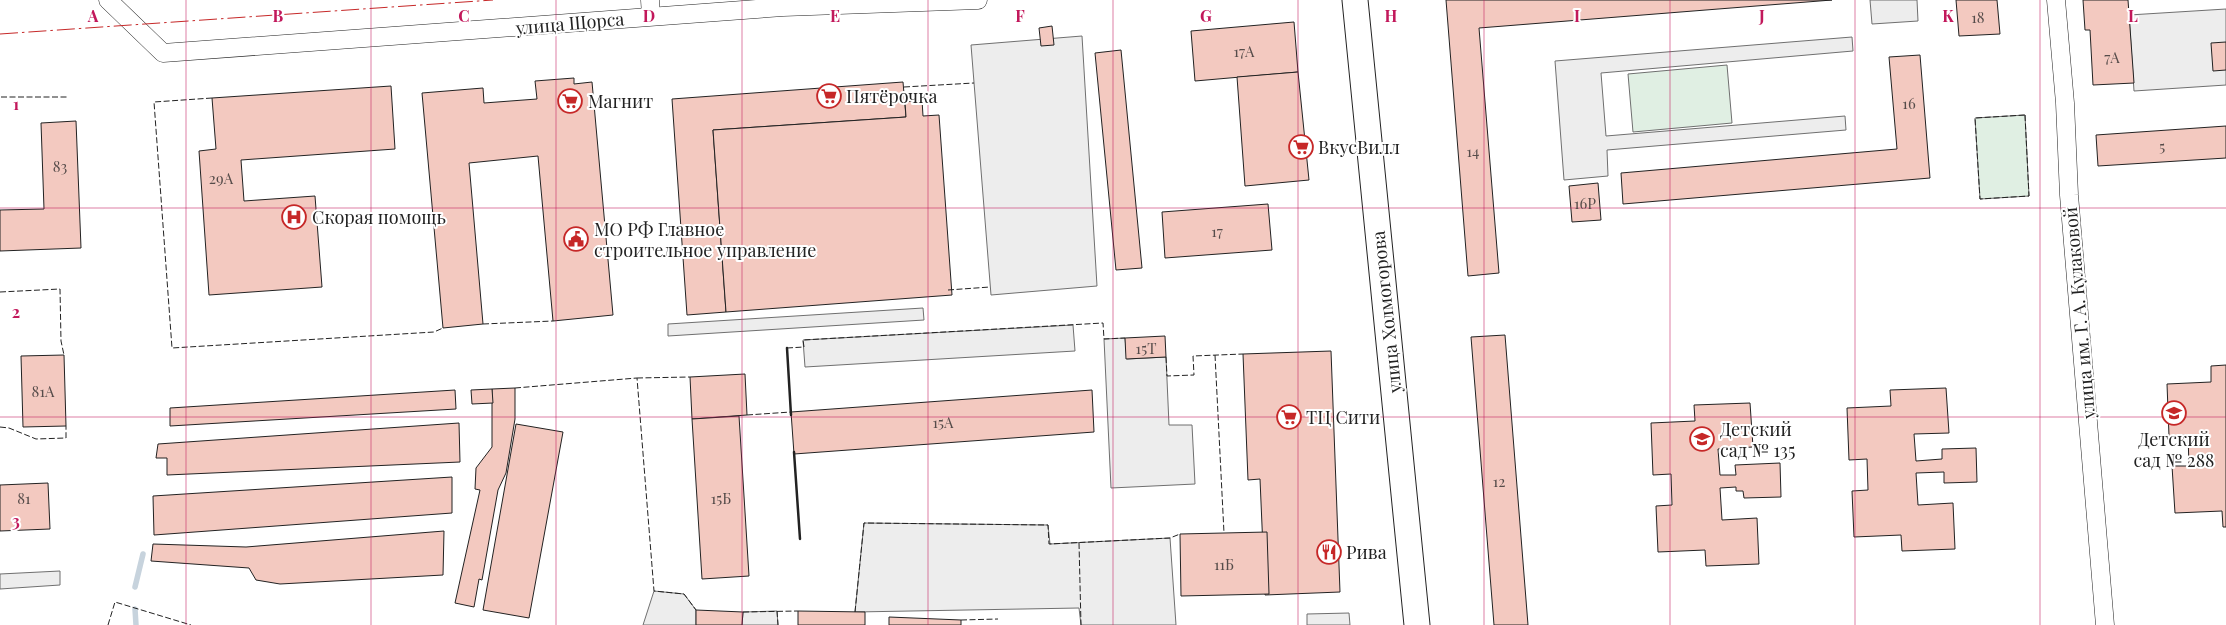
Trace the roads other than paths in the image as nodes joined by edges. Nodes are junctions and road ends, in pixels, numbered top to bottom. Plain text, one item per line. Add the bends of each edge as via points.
1 (108, 0) edge
2 (978, 0) edge
3 (1356, 0) edge
4 (2056, 0) edge
5 (651, 8) edge
6 (1417, 625) edge
7 (2105, 625) edge

1 - 5 street, улица Щорса via 163,53
2 - 5 street, улица Щорса
3 - 6 main road, улица Холмогорова
4 - 7 street, улица им. Г. А. Кулаковой

